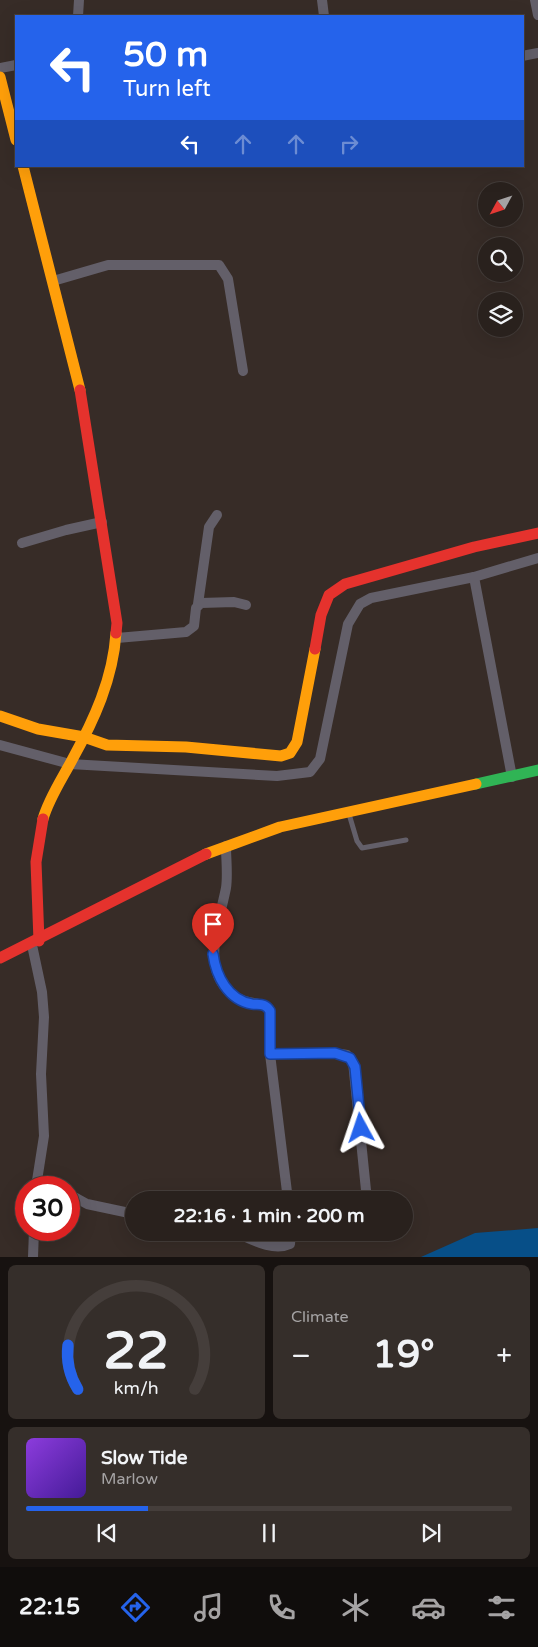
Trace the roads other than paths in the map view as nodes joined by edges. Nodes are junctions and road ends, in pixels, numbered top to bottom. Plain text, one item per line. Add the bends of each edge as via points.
1 (79, 0) edge
2 (322, 0) edge
3 (535, 0) edge
4 (78, 15) edge
5 (324, 15) edge
6 (538, 15) edge
7 (538, 53) edge
8 (524, 56) edge
9 (15, 66) edge
10 (0, 68) edge
11 (0, 77) edge
12 (15, 136) edge
13 (23, 167) edge
14 (53, 281) junction
15 (243, 371) dead end
16 (217, 515) dead end
17 (102, 522) junction
18 (538, 533) edge
19 (22, 543) dead end
20 (538, 558) edge
21 (474, 577) junction
22 (198, 604) junction
23 (246, 606) dead end
24 (117, 638) junction
25 (1, 719) edge
26 (83, 739) junction
27 (0, 745) edge
28 (71, 762) junction
29 (538, 770) edge
30 (512, 777) junction
31 (348, 811) junction
32 (406, 840) dead end
33 (226, 846) junction
34 (35, 943) junction
35 (0, 958) edge
36 (270, 1054) junction
37 (39, 1176) edge
38 (287, 1191) edge
39 (366, 1191) edge
40 (80, 1200) edge
41 (125, 1212) edge
42 (34, 1241) edge
43 (257, 1241) edge
44 (290, 1241) edge
45 (33, 1257) edge

1 - 4 street
2 - 5 street
3 - 6 street
7 - 8 street
9 - 10 street
11 - 12 street
13 - 14 street
14 - 15 street via 108,265 219,265 228,279
14 - 17 street via 84,406
16 - 22 street via 207,533
17 - 19 street
17 - 24 street
18 - 26 street via 436,558 345,584 333,591 321,615 297,742 285,756 186,747 108,745
20 - 21 street
21 - 28 street via 371,598 360,604 348,624 320,759 310,772 277,776
21 - 30 street
22 - 23 street via 234,602
22 - 24 street via 194,626 186,632
24 - 26 street via 105,693
25 - 26 street
26 - 28 street
27 - 28 street
28 - 34 street via 49,801 38,841
29 - 30 street
30 - 31 street
31 - 32 lane via 362,848
31 - 33 street via 280,826
33 - 34 street via 181,866
33 - 36 street via 226,886 214,948 215,964 230,992 238,998 268,1007 271,1017
34 - 35 street
34 - 37 street via 44,1017 41,1074 44,1136
36 - 38 street
36 - 39 street via 341,1054 353,1062
40 - 41 street
42 - 45 street
43 - 44 street via 281,1247

